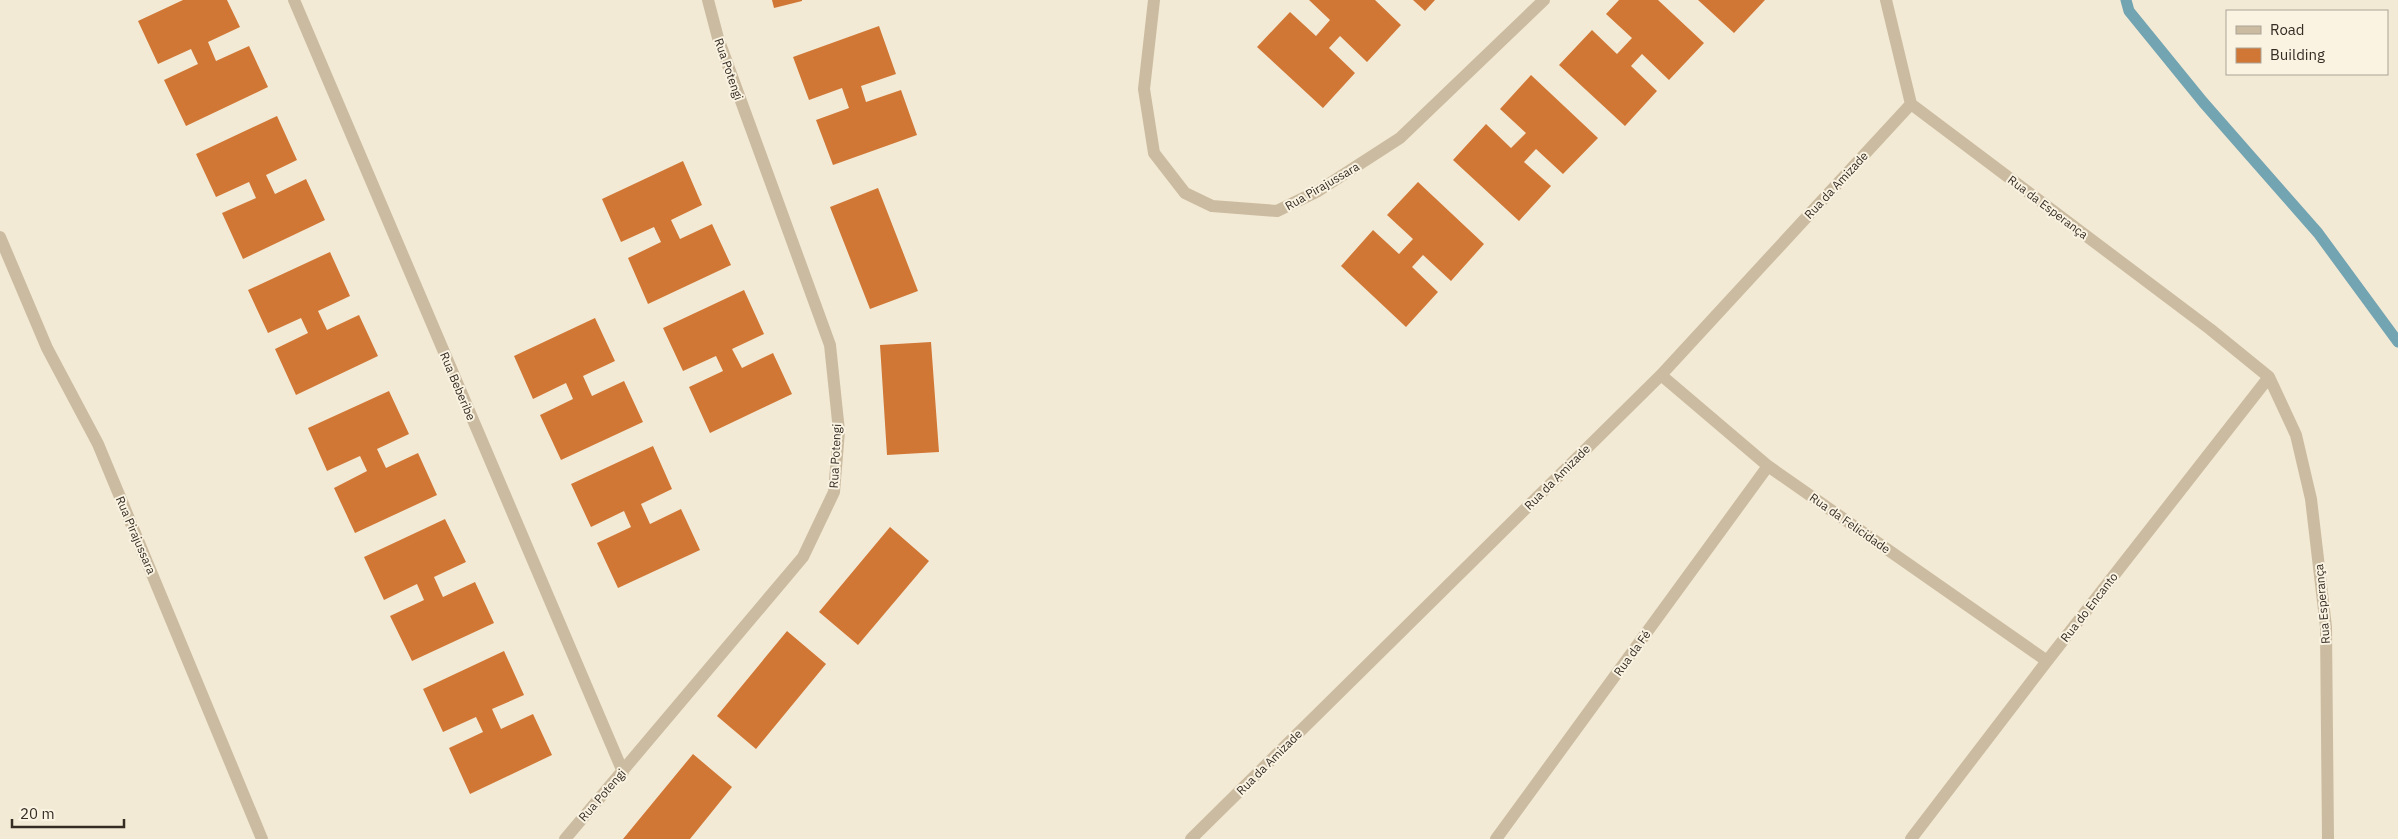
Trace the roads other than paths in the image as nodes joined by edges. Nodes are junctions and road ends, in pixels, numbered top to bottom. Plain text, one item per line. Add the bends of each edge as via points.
1 (294, 0) edge
2 (708, 0) edge
3 (1154, 0) edge
4 (1544, 0) edge
5 (1886, 0) edge
6 (1910, 104) junction
7 (0, 237) edge
8 (1660, 375) junction
9 (2269, 378) junction
10 (1768, 466) junction
11 (2046, 661) junction
12 (623, 772) junction
13 (262, 839) edge
14 (565, 839) edge
15 (1191, 839) edge
16 (1496, 839) edge
17 (1911, 839) edge
18 (2328, 839) edge

1 - 12 street, Rua Beberibe
2 - 12 street, Rua Potengi via 718,38 830,345 839,430 834,492 803,557
3 - 4 street, Rua Pirajussara via 1144,89 1154,153 1185,193 1212,206 1277,211 1318,191 1400,138
5 - 6 street
6 - 8 street, Rua da Amizade
6 - 9 street, Rua da Esperança via 2210,329
7 - 13 street, Rua Pirajussara via 47,348 98,444
8 - 10 street, Rua da Felicidade
8 - 15 street, Rua da Amizade
9 - 11 street, Rua do Encanto
9 - 18 street, Rua Esperança via 2296,435 2311,499 2326,627
10 - 11 street, Rua da Felicidade
10 - 16 street, Rua da Fé
11 - 17 street, Rua do Encanto
12 - 14 street, Rua Potengi

